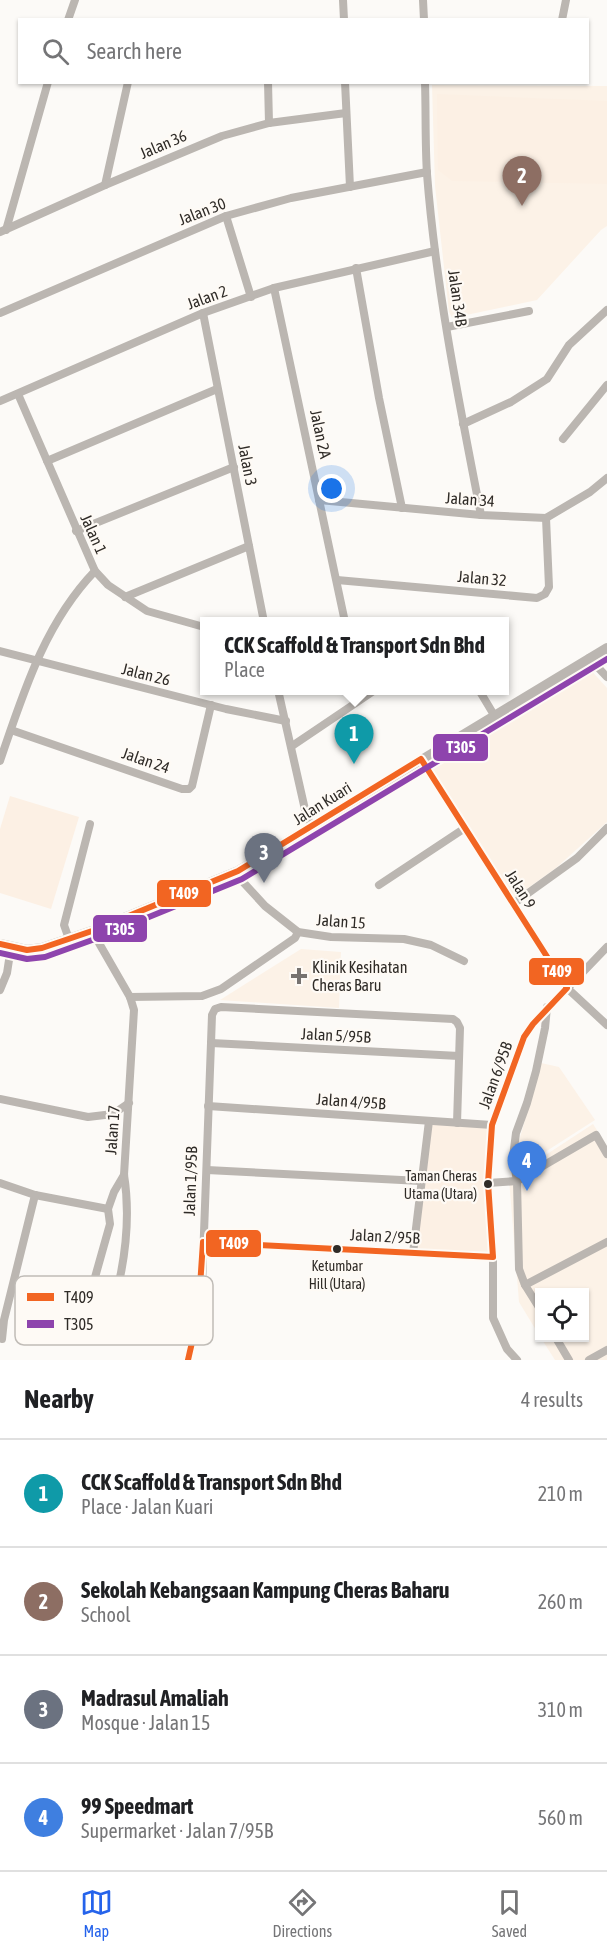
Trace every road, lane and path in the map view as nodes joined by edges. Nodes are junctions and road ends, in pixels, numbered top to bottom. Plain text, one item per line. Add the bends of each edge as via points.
1 (75, 0) edge
2 (343, 0) edge
3 (423, 0) edge
4 (566, 0) edge
5 (70, 18) edge
6 (344, 18) edge
7 (423, 18) edge
8 (562, 18) edge
9 (47, 84) edge
10 (128, 84) edge
11 (268, 84) edge
12 (345, 84) edge
13 (425, 84) edge
14 (346, 113) junction
15 (269, 123) junction
16 (427, 172) junction
17 (105, 185) junction
18 (350, 187) junction
19 (226, 216) junction
20 (3, 231) edge
21 (435, 251) junction
22 (356, 268) junction
23 (274, 288) junction
24 (251, 297) junction
25 (607, 310) edge
26 (529, 311) dead end
27 (0, 314) edge
28 (203, 314) junction
29 (447, 327) junction
30 (607, 385) edge
31 (217, 389) junction
32 (18, 394) junction
33 (0, 401) edge
34 (463, 424) junction
35 (563, 439) dead end
36 (47, 462) junction
37 (234, 467) junction
38 (607, 478) edge
39 (319, 500) junction
40 (402, 508) junction
41 (481, 515) junction
42 (546, 518) junction
43 (76, 531) junction
44 (249, 546) junction
45 (94, 571) junction
46 (338, 580) junction
47 (125, 597) junction
48 (263, 617) edge
49 (344, 617) edge
50 (200, 626) edge
51 (607, 648) edge
52 (0, 651) edge
53 (589, 658) junction
54 (36, 660) junction
55 (607, 677) edge
56 (279, 695) edge
57 (368, 695) edge
58 (482, 695) edge
59 (211, 705) junction
60 (494, 715) junction
61 (286, 721) junction
62 (6, 733) edge
63 (292, 746) junction
64 (421, 759) junction
65 (0, 761) edge
66 (90, 824) dead end
67 (312, 828) junction
68 (465, 828) junction
69 (607, 828) edge
70 (238, 872) junction
71 (380, 885) dead end
72 (513, 904) junction
73 (92, 931) junction
74 (298, 932) junction
75 (69, 939) junction
76 (6, 945) edge
77 (607, 946) edge
78 (464, 961) dead end
79 (567, 988) junction
80 (0, 990) edge
81 (130, 997) junction
82 (547, 1007) junction
83 (607, 1025) edge
84 (211, 1043) junction
85 (459, 1056) junction
86 (0, 1099) edge
87 (129, 1103) junction
88 (208, 1106) junction
89 (429, 1121) junction
90 (457, 1123) junction
91 (492, 1125) junction
92 (607, 1154) edge
93 (207, 1170) junction
94 (124, 1175) junction
95 (421, 1181) junction
96 (517, 1181) junction
97 (0, 1183) edge
98 (488, 1183) junction
99 (35, 1195) junction
100 (108, 1209) junction
101 (203, 1242) junction
102 (607, 1242) edge
103 (412, 1253) junction
104 (493, 1257) junction
105 (95, 1276) edge
106 (121, 1276) edge
107 (201, 1276) edge
108 (525, 1285) junction
109 (535, 1301) edge
110 (2, 1339) dead end
111 (558, 1342) edge
112 (192, 1345) edge
113 (607, 1350) edge
114 (188, 1360) edge
115 (517, 1360) edge
116 (569, 1360) edge
117 (589, 1360) edge

1 - 5 street
2 - 6 street
3 - 7 street
4 - 8 street
9 - 20 street
10 - 17 street
11 - 15 street
12 - 14 street
13 - 16 street, Jalan 34B
14 - 15 street, Jalan 36
14 - 18 street
15 - 17 street, Jalan 36 via 222,136
16 - 18 street, Jalan 30
16 - 21 street, Jalan 34B
17 - 20 street, Jalan 36
18 - 19 street, Jalan 30
19 - 24 street
19 - 27 street, Jalan 30
21 - 22 street, Jalan 2
21 - 29 street, Jalan 34B
22 - 23 street, Jalan 2
22 - 40 street
23 - 24 street, Jalan 2
23 - 39 street, Jalan 2A
24 - 28 street, Jalan 2
25 - 34 street via 569,345 547,379 511,402
26 - 29 street
28 - 31 street, Jalan 3
28 - 32 street, Jalan 2
29 - 34 street, Jalan 34B
30 - 35 street
31 - 36 street
31 - 37 street, Jalan 3
32 - 33 street, Jalan 2
32 - 36 street, Jalan 1
34 - 41 street, Jalan 34B
36 - 43 street, Jalan 1
37 - 43 street
37 - 44 street, Jalan 3
38 - 42 street
39 - 40 street, Jalan 34
39 - 46 street, Jalan 2A
40 - 41 street, Jalan 34
41 - 42 street, Jalan 34
42 - 46 street, Jalan 32 via 549,587 537,598
43 - 45 street, Jalan 1
44 - 47 street
44 - 48 street, Jalan 3
45 - 47 street, Jalan 1
45 - 54 street via 65,606
46 - 49 street, Jalan 2A
47 - 50 street, Jalan 1 via 147,611
51 - 53 street, Jalan Kuari
52 - 54 street, Jalan 26
53 - 55 street
53 - 60 street, Jalan Kuari
54 - 59 street, Jalan 26
54 - 62 street
56 - 61 street
57 - 63 street
58 - 60 street
59 - 61 street, Jalan 26
59 - 62 street, Jalan 24 via 189,789
60 - 64 street, Jalan Kuari
61 - 63 street
62 - 65 street
63 - 67 street
64 - 67 street, Jalan Kuari
64 - 68 street, Jalan 9
66 - 75 street via 64,925
67 - 70 street, Jalan Kuari
68 - 71 street
68 - 72 street, Jalan 9
69 - 72 street via 577,858
70 - 73 street, Jalan Kuari
70 - 74 street, Jalan 15 via 265,906
72 - 79 street, Jalan 9
73 - 75 street, Jalan Kuari
73 - 81 street, Jalan 17
74 - 78 street, Jalan 15 via 404,939 431,945
74 - 81 street via 295,938 221,989 202,996
75 - 76 street, Jalan Kuari via 27,950
76 - 80 street via 7,973
77 - 79 street, Jalan 6/95B
79 - 82 street, Jalan 6/95B
79 - 83 street, Jalan 9
81 - 87 street, Jalan 17 via 134,1010
82 - 91 street, Jalan 6/95B via 524,1037
82 - 96 street via 536,1071 514,1144
84 - 85 street, Jalan 5/95B
84 - 85 street, Jalan 1/95B via 212,1015 221,1007 453,1019 460,1028
84 - 88 street, Jalan 1/95B
85 - 90 street
86 - 87 street via 88,1117 113,1114
87 - 94 street, Jalan 17
88 - 89 street, Jalan 4/95B
88 - 93 street, Jalan 1/95B
89 - 90 street, Jalan 4/95B
89 - 95 street
90 - 91 street, Jalan 4/95B
91 - 98 street, Jalan 6/95B
92 - 96 street via 596,1135
93 - 95 street
93 - 101 street, Jalan 1/95B
94 - 100 street
94 - 106 street, Jalan 17 via 127,1224
95 - 103 street
96 - 98 street
96 - 108 street via 519,1269
97 - 99 street
98 - 104 street, Jalan 6/95B
99 - 100 street
99 - 110 street
100 - 105 street via 110,1224
101 - 103 street, Jalan 2/95B
101 - 107 street, Jalan 1/95B
102 - 108 street
103 - 104 street, Jalan 2/95B
104 - 115 street, Jalan 6/95B via 493,1318 507,1349
108 - 109 street
111 - 116 street
112 - 114 street, Jalan 1/95B
113 - 117 street

